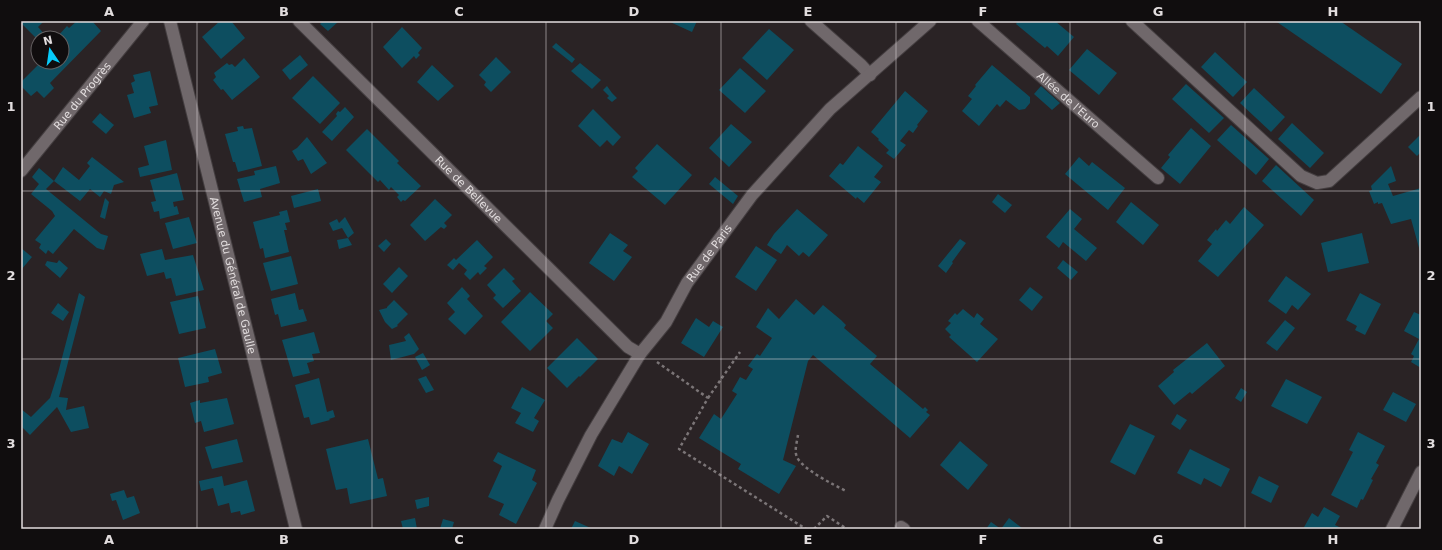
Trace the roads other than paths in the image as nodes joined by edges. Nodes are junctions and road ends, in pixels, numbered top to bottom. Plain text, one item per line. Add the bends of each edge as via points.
1 (143, 21) edge
2 (170, 21) edge
3 (299, 21) edge
4 (811, 21) edge
5 (930, 21) edge
6 (978, 21) edge
7 (1132, 21) edge
8 (870, 75) junction
9 (1421, 97) edge
10 (21, 171) edge
11 (1158, 178) dead end
12 (640, 354) junction
13 (1421, 472) edge
14 (296, 529) edge
15 (545, 529) edge
16 (1392, 529) edge

1 - 10 street, Rue du Progrès
2 - 14 street, Avenue du Général de Gaulle
3 - 12 street, Rue de Bellevue via 628,347
4 - 8 street
5 - 8 street, Rue de Paris
6 - 11 street, Allée de l'Euro
7 - 9 street via 1301,176 1317,183 1330,181
8 - 12 street, Rue de Paris via 830,109 752,196 687,283 666,322
12 - 15 street, Rue de Paris via 591,435
13 - 16 street

